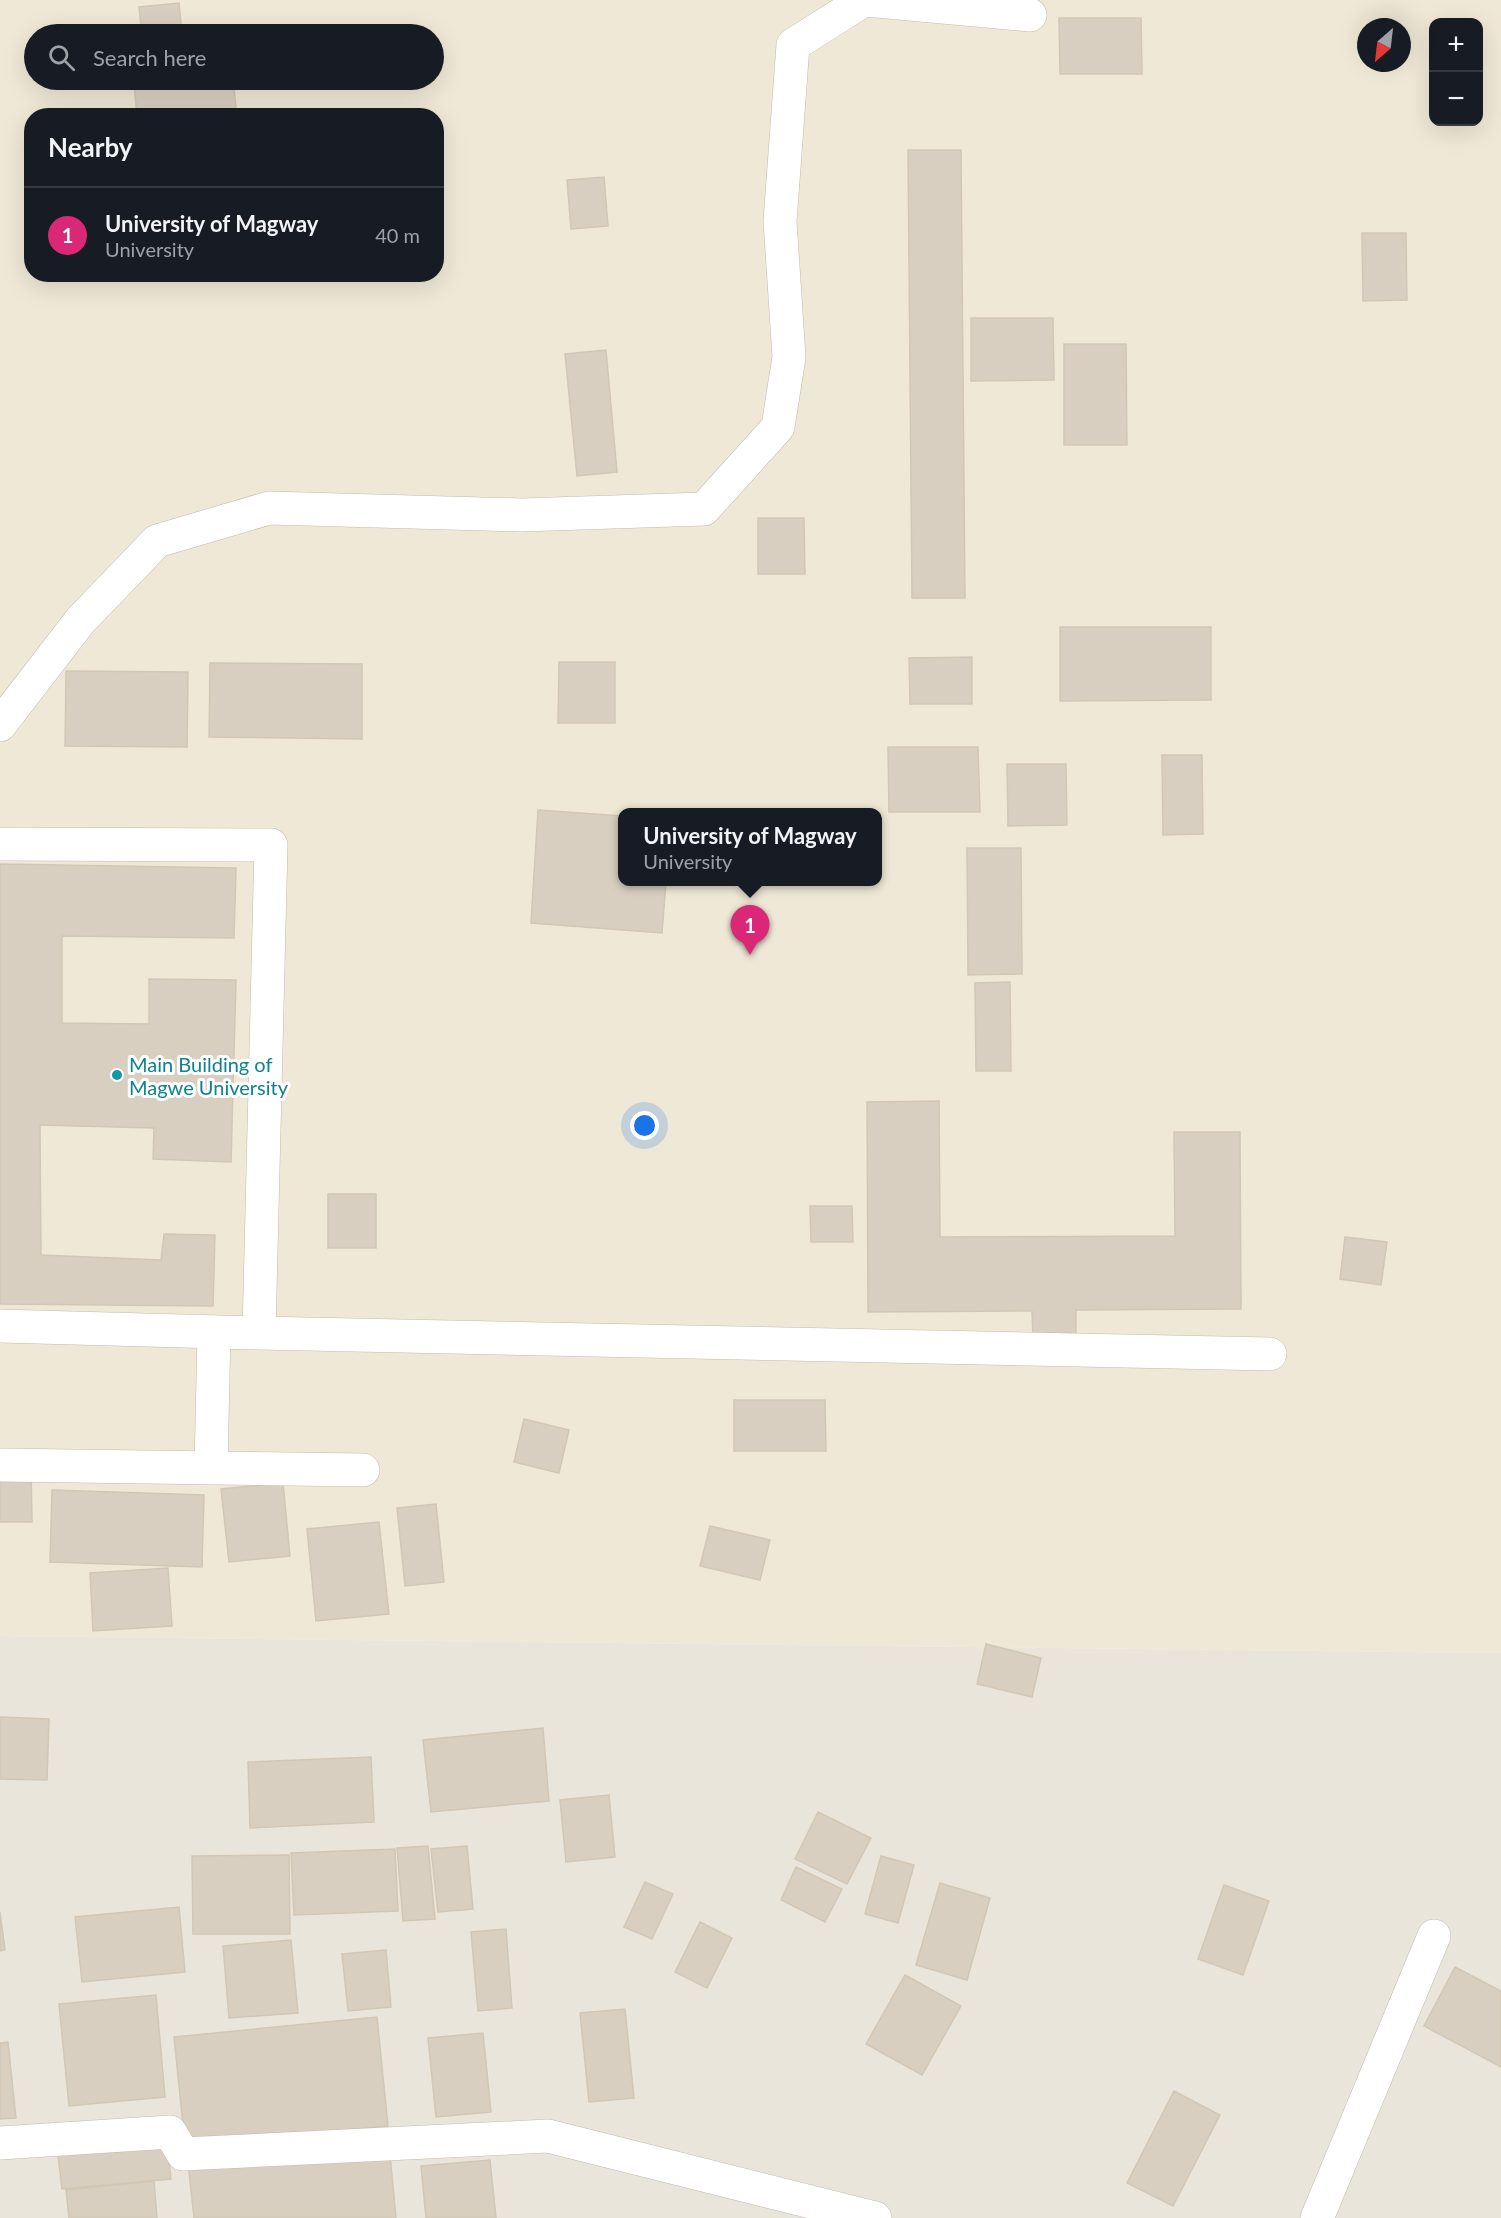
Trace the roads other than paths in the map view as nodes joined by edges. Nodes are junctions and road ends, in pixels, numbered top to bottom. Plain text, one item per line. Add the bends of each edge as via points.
1 (865, 0) edge
2 (1030, 15) dead end
3 (0, 725) edge
4 (0, 844) edge
5 (0, 1326) edge
6 (214, 1332) junction
7 (259, 1333) junction
8 (1270, 1354) dead end
9 (0, 1464) edge
10 (211, 1468) junction
11 (363, 1470) dead end
12 (1434, 1936) dead end
13 (0, 2143) edge
14 (875, 2218) edge
15 (1317, 2218) edge

1 - 2 street
1 - 3 street via 793,45 780,221 789,357 778,427 704,509 522,515 269,508 157,541 80,621
4 - 7 street via 270,845
5 - 6 street
6 - 7 street
6 - 10 street
7 - 8 street
9 - 10 street
10 - 11 street
12 - 15 street
13 - 14 street via 171,2132 183,2154 548,2136

